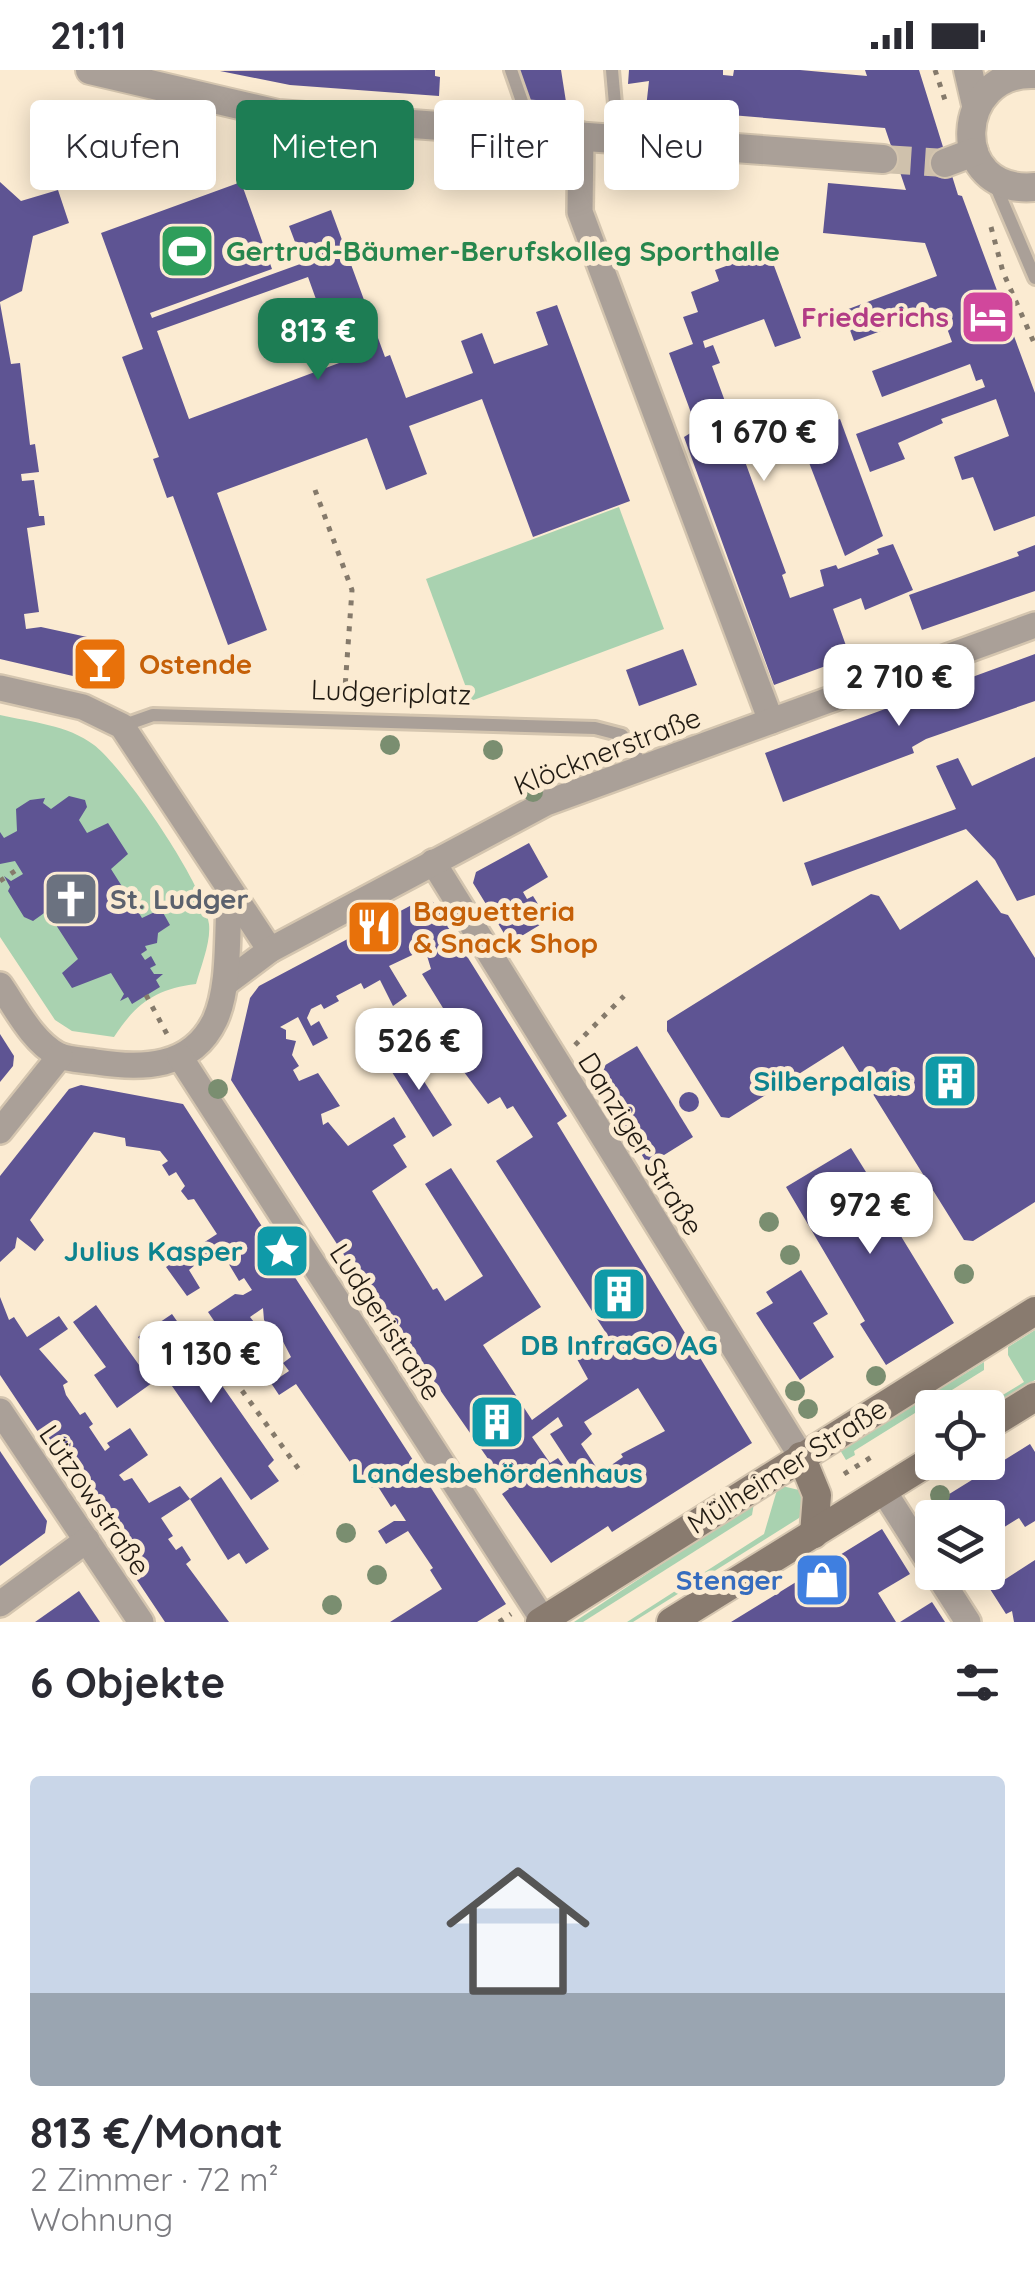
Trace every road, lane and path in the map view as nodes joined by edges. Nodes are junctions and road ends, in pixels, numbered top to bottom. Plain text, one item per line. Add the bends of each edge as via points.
1 (90, 70) edge
2 (511, 70) edge
3 (612, 70) edge
4 (968, 70) edge
5 (1019, 73) edge
6 (521, 100) edge
7 (615, 100) edge
8 (976, 104) junction
9 (434, 125) edge
10 (739, 148) edge
11 (883, 159) tunnel mouth
12 (944, 162) tunnel mouth
13 (1003, 175) edge
14 (580, 190) edge
15 (1035, 205) edge
16 (991, 230) dead end
17 (1035, 278) edge
18 (1035, 345) edge
19 (315, 490) dead end
20 (1035, 626) edge
21 (0, 688) edge
22 (343, 720) junction
23 (771, 722) junction
24 (122, 726) junction
25 (644, 766) junction
26 (433, 862) junction
27 (11, 863) dead end
28 (1, 879) edge
29 (230, 892) junction
30 (270, 950) junction
31 (226, 983) junction
32 (0, 985) edge
33 (146, 995) dead end
34 (624, 996) dead end
35 (153, 1008) dead end
36 (573, 1048) dead end
37 (60, 1056) junction
38 (180, 1057) junction
39 (0, 1131) edge
40 (1035, 1311) edge
41 (204, 1338) dead end
42 (1035, 1397) edge
43 (0, 1411) edge
44 (1005, 1416) edge
45 (801, 1456) junction
46 (873, 1456) dead end
47 (915, 1470) edge
48 (844, 1474) dead end
49 (304, 1476) dead end
50 (882, 1490) junction
51 (814, 1534) junction
52 (87, 1540) junction
53 (915, 1541) edge
54 (947, 1590) edge
55 (0, 1604) edge
56 (541, 1621) edge
57 (140, 1622) edge
58 (671, 1622) edge
59 (968, 1622) edge

1 - 9 street via 278,114
2 - 6 lane
3 - 7 lane
4 - 8 street
5 - 8 street via 991,86
8 - 13 street via 970,136
10 - 11 street
12 - 13 street
13 - 15 street
13 - 17 lane
14 - 23 street via 580,212
16 - 18 path
19 - 22 path via 352,590
20 - 23 street, Klöcknerstraße
21 - 24 street via 83,707
22 - 24 lane, Ludgeriplatz via 153,715
22 - 25 lane, Ludgeriplatz via 595,728 622,735
23 - 25 street, Klöcknerstraße
24 - 29 street
25 - 26 street, Klöcknerstraße via 546,803
26 - 30 street, Klöcknerstraße
26 - 45 street, Danziger Straße
27 - 28 path via 17,874
29 - 30 street
29 - 31 street
30 - 31 street, Klöcknerstraße
31 - 38 street via 215,1020
32 - 37 street via 33,1033
33 - 35 path
34 - 36 path
37 - 38 street via 128,1067
37 - 39 street
38 - 56 street, Ludgeristraße
40 - 45 main road, Mülheimer Straße
41 - 49 path
42 - 44 main road
43 - 52 street, Lützowstraße
45 - 51 main road via 817,1495
45 - 56 main road, Mülheimer Straße
46 - 48 path
47 - 50 main road
50 - 51 main road
50 - 53 street
51 - 58 main road
52 - 55 street
52 - 57 street, Lützowstraße
54 - 59 street

